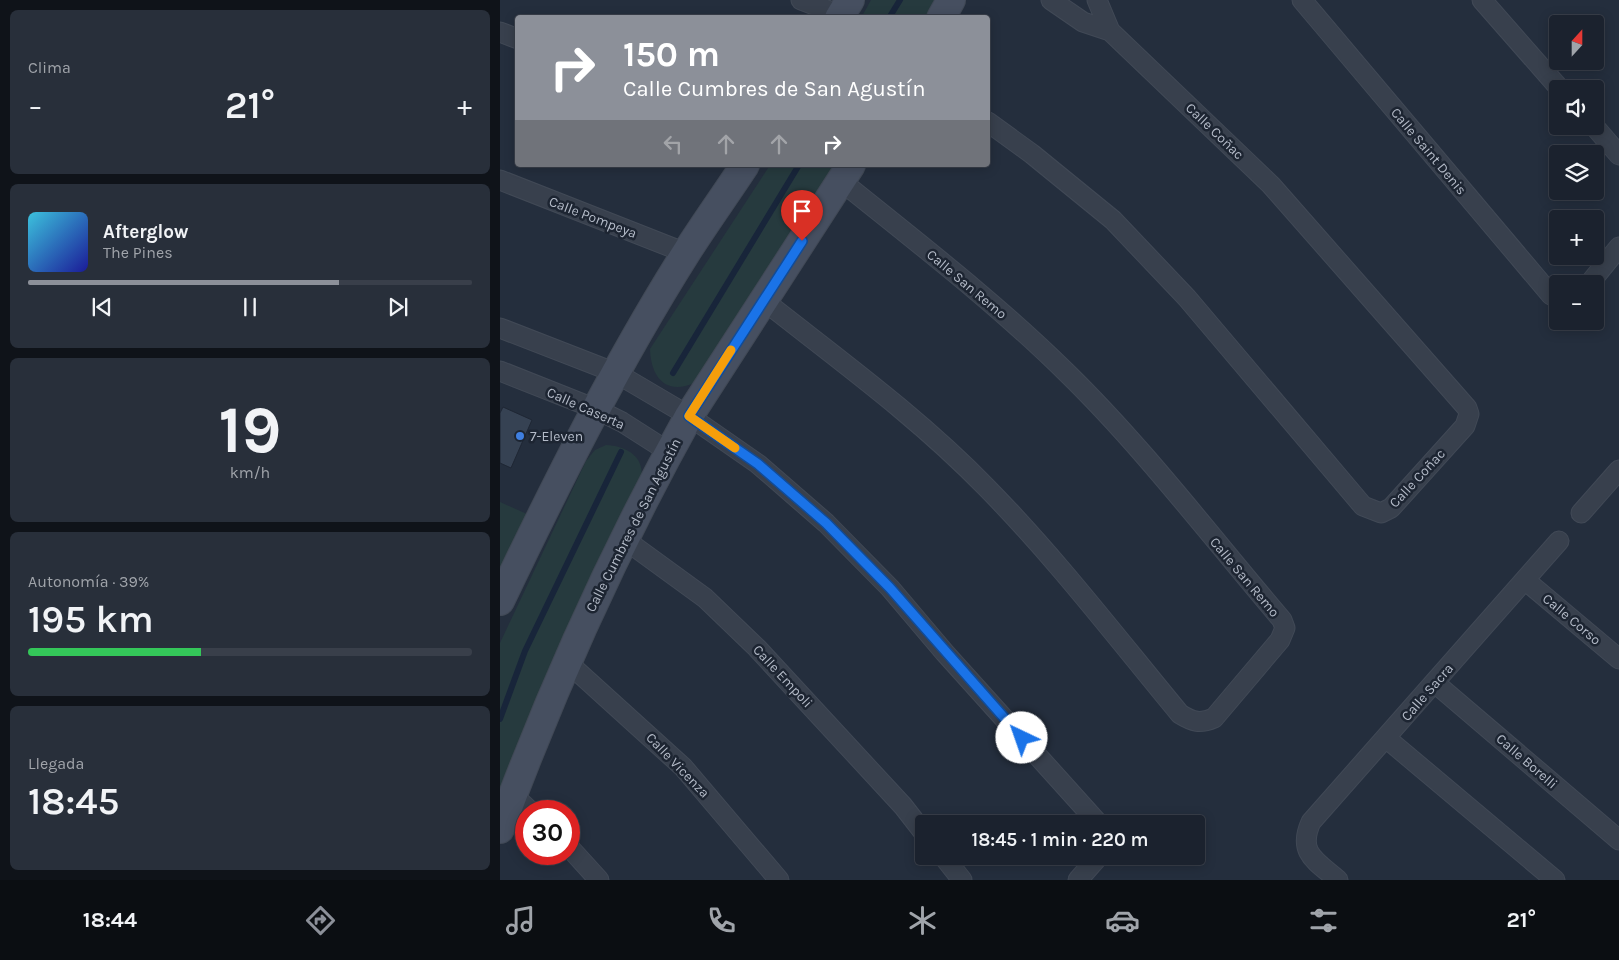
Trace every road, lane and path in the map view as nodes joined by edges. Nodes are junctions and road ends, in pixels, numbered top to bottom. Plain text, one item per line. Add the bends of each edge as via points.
1 (801, 0) edge
2 (951, 0) edge
3 (1051, 0) edge
4 (1302, 0) edge
5 (1482, 0) edge
6 (1100, 1) edge
7 (843, 11) edge
8 (943, 15) edge
9 (1083, 22) junction
10 (1110, 31) junction
11 (500, 32) edge
12 (515, 38) edge
13 (1552, 80) edge
14 (990, 123) edge
15 (1602, 135) edge
16 (1619, 155) edge
17 (745, 167) edge
18 (846, 173) edge
19 (500, 180) edge
20 (1619, 246) edge
21 (686, 253) junction
22 (1596, 275) edge
23 (1549, 293) edge
24 (763, 300) junction
25 (500, 328) edge
26 (500, 371) edge
27 (616, 372) junction
28 (596, 409) junction
29 (689, 416) junction
30 (669, 452) junction
31 (1619, 470) edge
32 (1582, 513) dead end
33 (624, 538) junction
34 (1559, 541) dead end
35 (1525, 580) junction
36 (500, 601) edge
37 (1619, 659) edge
38 (566, 661) junction
39 (1435, 682) junction
40 (1386, 738) junction
41 (522, 800) edge
42 (515, 810) edge
43 (1091, 815) edge
44 (915, 821) edge
45 (500, 829) edge
46 (1619, 840) edge
47 (580, 859) edge
48 (950, 865) edge
49 (1091, 865) edge
50 (599, 880) edge
51 (779, 880) edge
52 (962, 880) edge
53 (1078, 880) edge
54 (1338, 880) edge
55 (1555, 880) edge

1 - 7 street
2 - 8 street
3 - 9 street, Calle Coñac
4 - 23 street, Calle Saint Denis
5 - 13 street
6 - 9 street
6 - 10 street, Calle Coñac
9 - 10 street, Calle Coñac
10 - 14 street, Calle Coñac via 1271,186 1467,408 1470,414 1465,426 1391,508 1381,513 1363,506 1187,298 1113,220
11 - 12 street
15 - 16 street
17 - 21 street
18 - 24 street, Calle Cumbres de San Agustín
18 - 24 street, Calle San Remo via 1068,373 1282,620 1285,628 1280,640 1214,718 1203,723 1180,714 1068,577 986,487 909,414
19 - 21 street, Calle Pompeya
20 - 22 street
21 - 27 street
24 - 29 street, Calle Cumbres de San Agustín
25 - 27 street
26 - 28 street, Calle Caserta
27 - 28 street
27 - 29 street
28 - 30 street, Calle Caserta
28 - 36 street
29 - 30 street, Calle Cumbres de San Agustín
29 - 43 street via 758,464 826,523 890,588
30 - 33 street, Calle Cumbres de San Agustín
31 - 32 street
33 - 38 street, Calle Cumbres de San Agustín
33 - 44 street, Calle Empoli via 706,598 757,648
34 - 35 street, Calle Sacra
35 - 37 street, Calle Corso
35 - 39 street, Calle Sacra
38 - 41 street, Calle Cumbres de San Agustín
38 - 51 street, Calle Vicenza via 683,767
39 - 40 street, Calle Sacra
39 - 46 street, Calle Borelli
40 - 54 street, Calle Sacra via 1311,822 1305,834 1306,847 1313,859
40 - 55 street
42 - 45 street, Calle Cumbres de San Agustín
47 - 50 street
48 - 52 street
49 - 53 street

